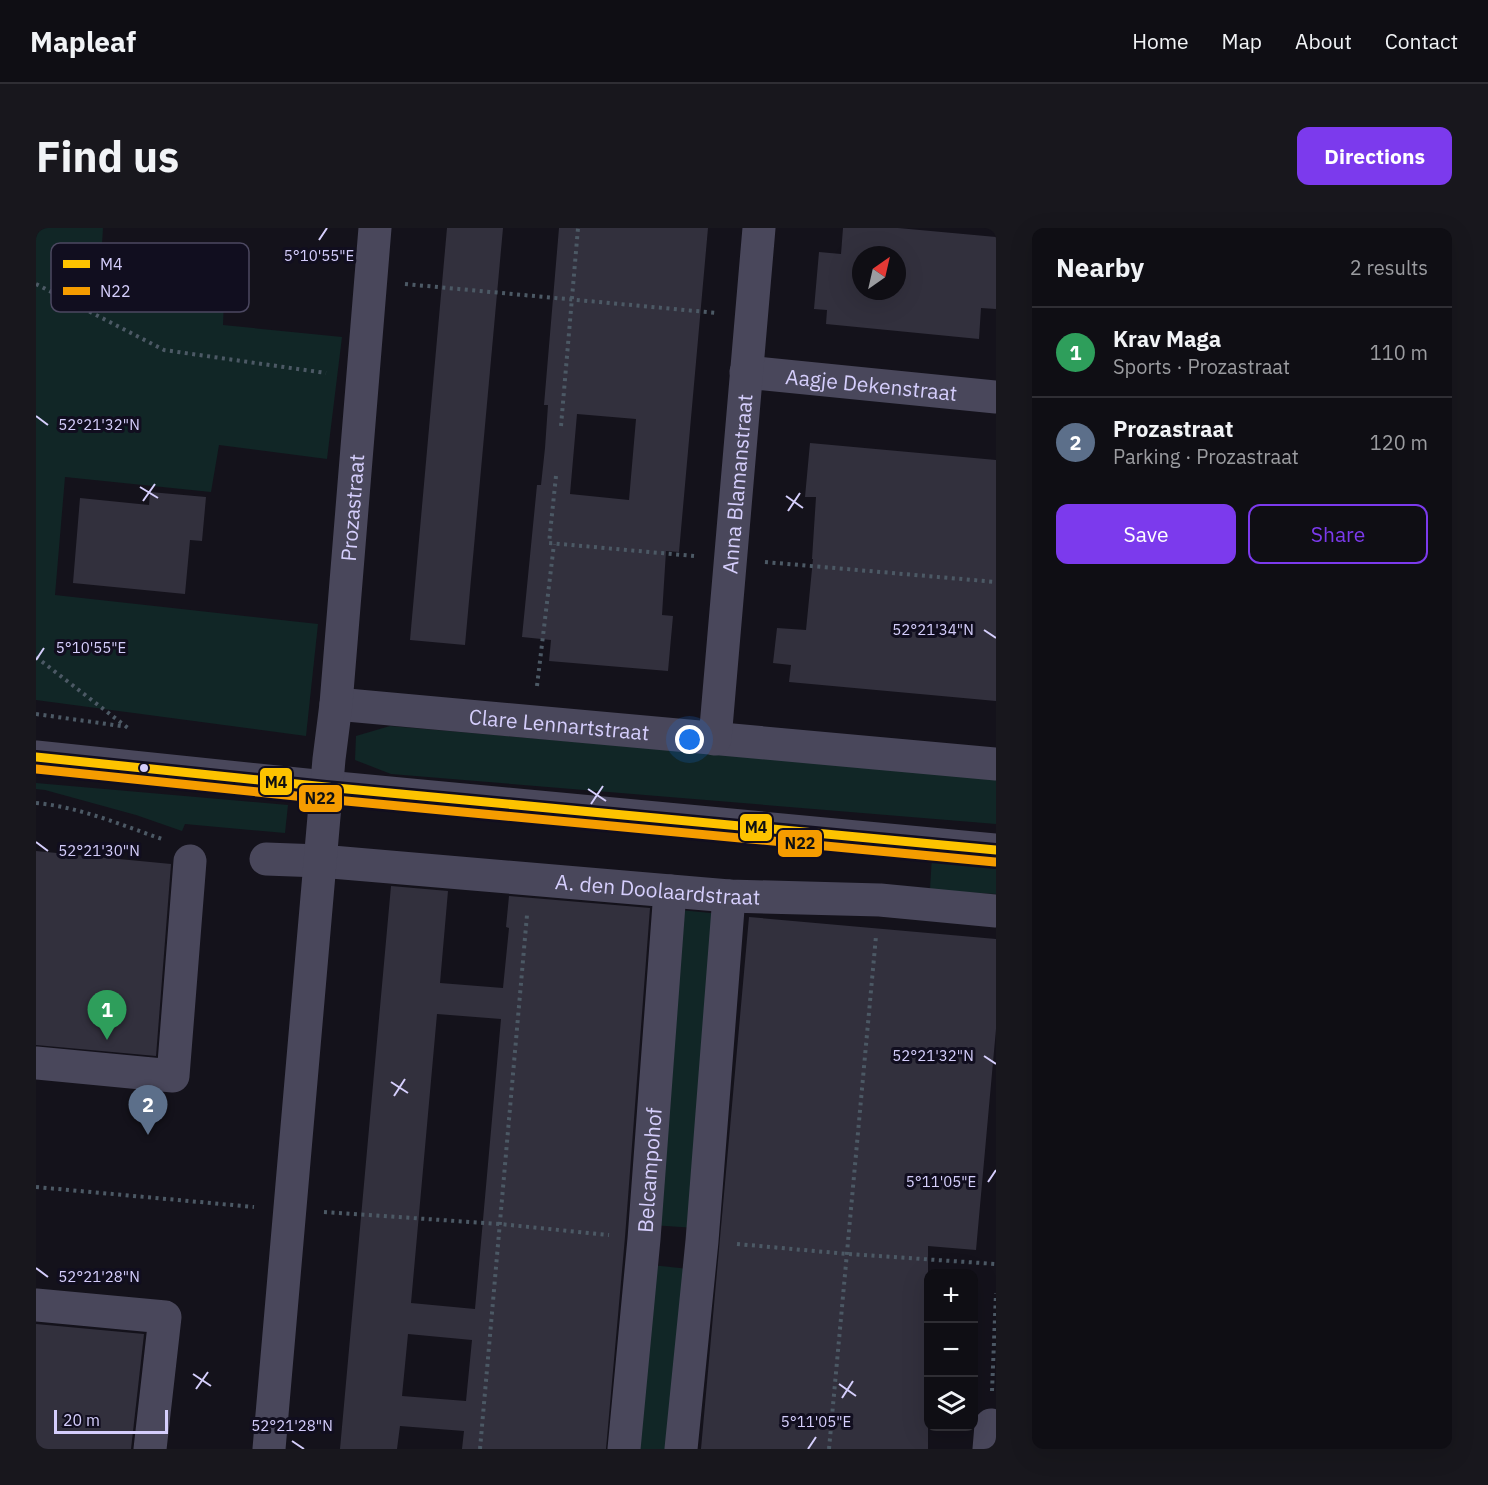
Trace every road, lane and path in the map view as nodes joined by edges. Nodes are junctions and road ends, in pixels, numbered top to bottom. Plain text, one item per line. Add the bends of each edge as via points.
1 (375, 228) edge
2 (578, 228) edge
3 (759, 228) edge
4 (371, 280) junction
5 (36, 284) edge
6 (51, 292) edge
7 (571, 299) junction
8 (90, 312) edge
9 (751, 317) junction
10 (746, 372) junction
11 (363, 378) junction
12 (996, 397) edge
13 (561, 426) dead end
14 (554, 544) dead end
15 (36, 657) edge
16 (336, 704) junction
17 (36, 714) edge
18 (533, 722) junction
19 (126, 727) junction
20 (133, 732) dead end
21 (715, 739) junction
22 (36, 757) edge
23 (996, 764) edge
24 (326, 787) junction
25 (36, 803) edge
26 (996, 850) edge
27 (179, 851) joint
28 (266, 859) dead end
29 (320, 861) junction
30 (530, 879) junction
31 (670, 891) junction
32 (729, 896) junction
33 (880, 900) junction
34 (996, 911) edge
35 (36, 1063) edge
36 (36, 1187) edge
37 (290, 1210) junction
38 (996, 1293) edge
39 (36, 1305) edge
40 (990, 1437) edge
41 (150, 1449) edge
42 (269, 1449) edge
43 (480, 1449) edge
44 (624, 1449) edge
45 (681, 1449) edge
46 (829, 1449) edge

1 - 4 street, Prozastraat
2 - 7 path
3 - 9 street, Anna Blamanstraat
4 - 7 path
4 - 11 street, Prozastraat
5 - 6 path
7 - 9 path
7 - 13 path
8 - 11 path via 164,350
9 - 10 street, Anna Blamanstraat
10 - 12 street, Aagje Dekenstraat
10 - 21 street, Anna Blamanstraat
11 - 16 street, Prozastraat
14 - 18 path
15 - 19 path
16 - 18 street, Clare Lennartstraat
16 - 24 street, Prozastraat
17 - 19 path
18 - 21 street, Clare Lennartstraat
19 - 20 path
21 - 23 street, Clare Lennartstraat
22 - 24 street
24 - 26 street
24 - 29 street, Prozastraat
25 - 27 path via 106,820
27 - 35 street via 173,1076
28 - 29 street, A. den Doolaardstraat
29 - 30 street, A. den Doolaardstraat
29 - 37 street
30 - 31 street, A. den Doolaardstraat
30 - 43 path
31 - 32 street, A. den Doolaardstraat
31 - 44 street, Belcampohof
32 - 33 street, A. den Doolaardstraat
32 - 45 street
33 - 34 street, A. den Doolaardstraat
33 - 46 path
36 - 37 path
37 - 42 street
38 - 40 path
39 - 41 street via 165,1317

